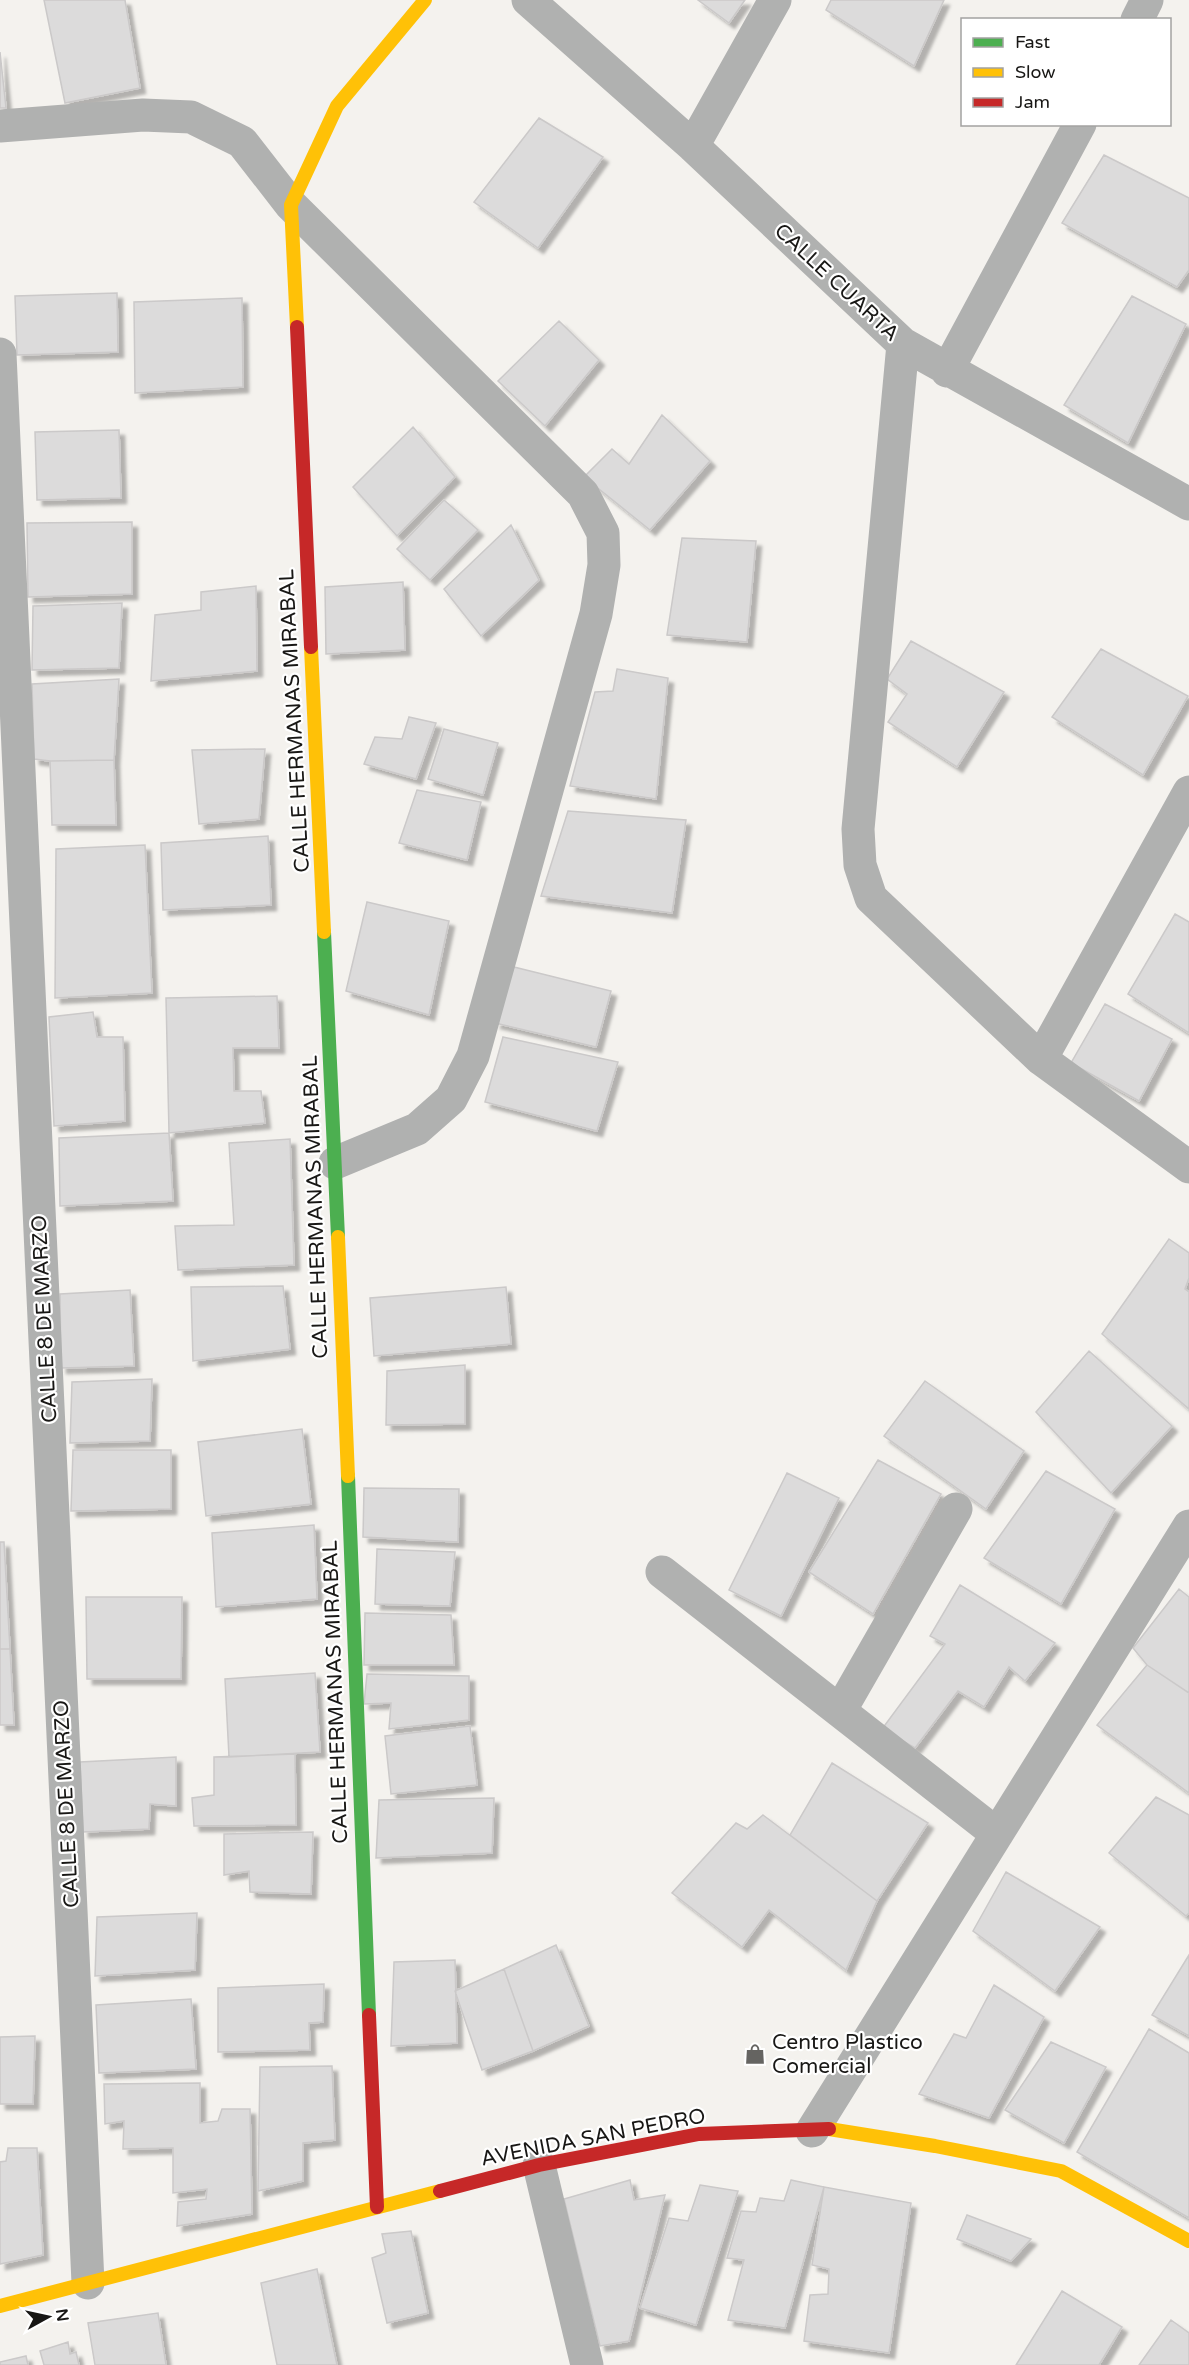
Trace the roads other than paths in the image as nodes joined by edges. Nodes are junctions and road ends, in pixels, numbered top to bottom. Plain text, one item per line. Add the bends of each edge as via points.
1 (425, 0) edge
2 (528, 0) edge
3 (775, 0) edge
4 (1147, 0) edge
5 (1138, 18) edge
6 (0, 126) edge
7 (1079, 126) edge
8 (693, 146) junction
9 (291, 205) junction
10 (903, 344) junction
11 (0, 354) edge
12 (947, 370) junction
13 (1189, 504) edge
14 (1189, 792) edge
15 (1041, 1059) junction
16 (335, 1163) junction
17 (1189, 1167) edge
18 (956, 1509) dead end
19 (1189, 1526) edge
20 (662, 1572) dead end
21 (840, 1711) junction
22 (997, 1834) junction
23 (812, 2132) junction
24 (539, 2165) junction
25 (377, 2207) junction
26 (1189, 2241) edge
27 (88, 2283) junction
28 (0, 2306) edge
29 (586, 2365) edge

1 - 9 street via 337,106
2 - 8 street, CALLE CUARTA
3 - 8 street
4 - 5 street
6 - 9 street via 143,115 191,117 242,142
7 - 12 street
8 - 10 street, CALLE CUARTA
9 - 16 street, CALLE HERMANAS MIRABAL
9 - 16 street via 583,494 603,533 604,565 596,614 473,1056 451,1099 417,1129
10 - 12 street, CALLE CUARTA
10 - 15 street via 858,830 860,865 871,898
11 - 27 street, CALLE 8 DE MARZO
12 - 13 street, CALLE CUARTA
14 - 15 street
15 - 17 street
16 - 25 street, CALLE HERMANAS MIRABAL
18 - 21 street
19 - 22 street
20 - 21 street
21 - 22 street
22 - 23 street
23 - 24 street, AVENIDA SAN PEDRO via 699,2134
23 - 26 street, AVENIDA SAN PEDRO via 831,2129 1061,2172
24 - 25 street, AVENIDA SAN PEDRO
24 - 29 street
25 - 27 street, AVENIDA SAN PEDRO
27 - 28 street, AVENIDA SAN PEDRO

